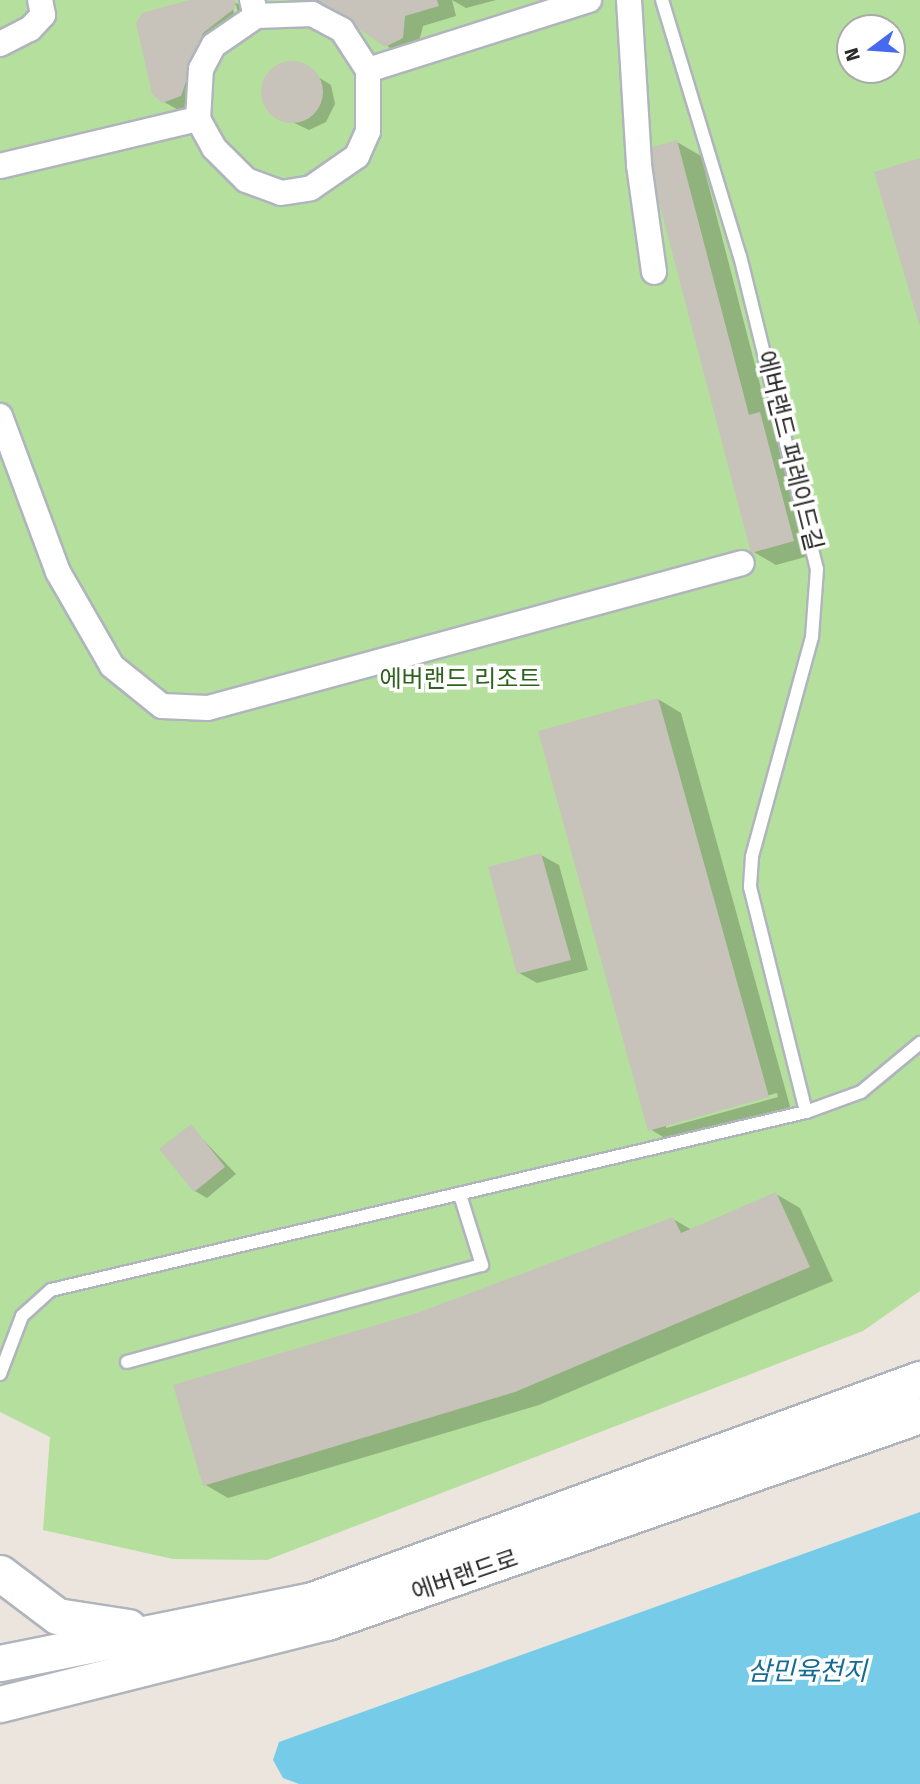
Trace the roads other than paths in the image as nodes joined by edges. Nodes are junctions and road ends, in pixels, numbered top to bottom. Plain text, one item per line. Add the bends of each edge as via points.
1 (40, 0) edge
2 (589, 0) edge
3 (629, 0) edge
4 (662, 0) edge
5 (254, 8) edge
6 (531, 8) edge
7 (0, 44) edge
8 (368, 70) junction
9 (198, 119) junction
10 (0, 166) edge
11 (654, 272) dead end
12 (0, 416) edge
13 (742, 563) dead end
14 (920, 1042) edge
15 (806, 1112) junction
16 (460, 1195) junction
17 (127, 1362) dead end
18 (0, 1374) edge
19 (920, 1380) edge
20 (920, 1415) edge
21 (0, 1573) edge
22 (170, 1631) junction
23 (0, 1663) edge
24 (0, 1704) edge

1 - 7 street via 43,15 37,22
2 - 6 street
3 - 11 street via 639,165
4 - 15 lane, 에버랜드 퍼레이드길 via 740,256 817,569 812,637 752,857 750,887
5 - 8 street via 312,14 342,30
5 - 9 street via 214,45 201,69
6 - 8 street
8 - 9 street via 368,131 357,156 311,188 281,193 246,180 214,148
9 - 10 street
12 - 13 street via 58,572 112,666 162,706 208,708
14 - 15 lane via 861,1092
15 - 16 lane
16 - 17 lane via 482,1265
16 - 18 lane via 51,1290 22,1316
19 - 22 street, 에버랜드로 via 414,1566 312,1600
20 - 24 street, 에버랜드로 via 327,1622
21 - 22 street via 57,1616
22 - 23 street, 에버랜드로

